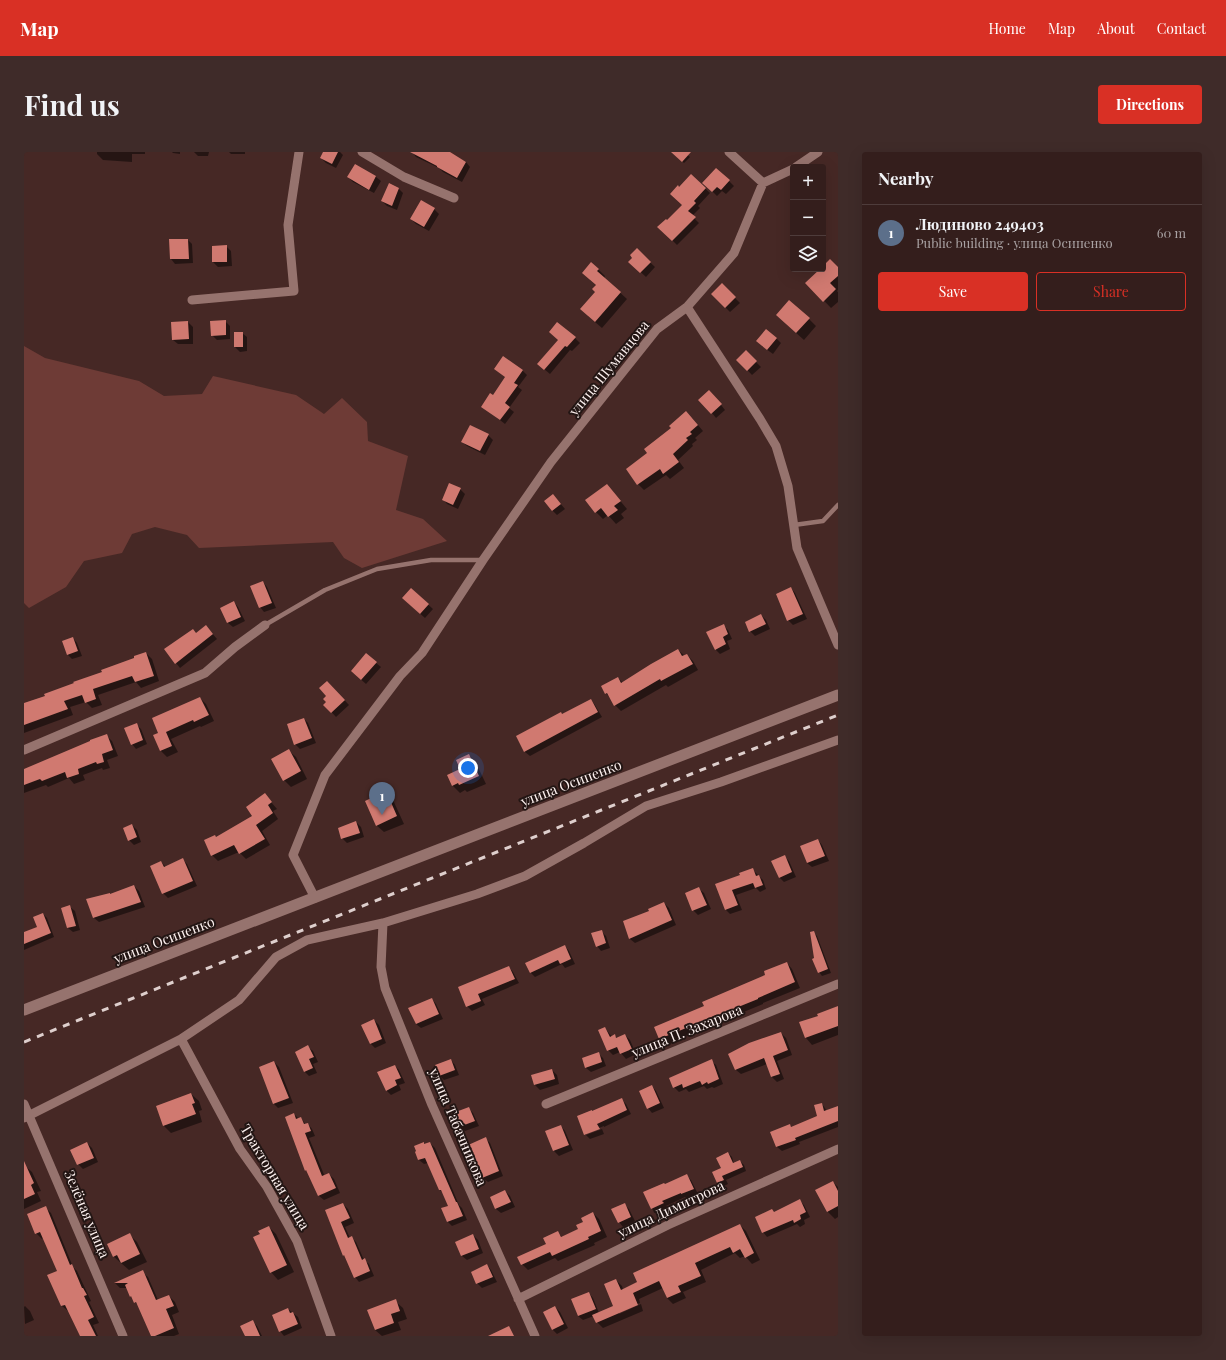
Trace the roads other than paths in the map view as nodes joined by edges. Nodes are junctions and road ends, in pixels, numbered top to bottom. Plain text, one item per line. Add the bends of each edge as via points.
1 (299, 152) edge
2 (362, 152) edge
3 (729, 152) edge
4 (818, 152) edge
5 (800, 164) edge
6 (790, 170) edge
7 (763, 183) junction
8 (454, 198) dead end
9 (192, 300) dead end
10 (687, 308) junction
11 (838, 505) edge
12 (794, 526) junction
13 (483, 560) junction
14 (265, 626) joint
15 (838, 645) edge
16 (838, 695) edge
17 (838, 740) edge
18 (24, 750) edge
19 (315, 898) junction
20 (384, 923) junction
21 (838, 984) edge
22 (24, 1010) edge
23 (181, 1039) junction
24 (24, 1104) edge
25 (546, 1104) dead end
26 (27, 1117) edge
27 (838, 1150) edge
28 (518, 1299) junction
29 (123, 1336) edge
30 (331, 1336) edge
31 (535, 1336) edge

1 - 9 street via 288,225 294,291
2 - 8 street via 404,177
3 - 7 street
4 - 5 street
6 - 7 street
7 - 10 street, улица Шумавцова via 734,253
10 - 12 street via 776,446 788,486
10 - 13 street, улица Шумавцова via 657,329 551,462
11 - 12 lane via 823,521
12 - 15 street via 797,548
13 - 14 lane via 431,560 377,568 325,590
13 - 19 street via 422,653 400,676 326,775 293,855
14 - 18 street via 205,673
16 - 19 street, улица Осипенко
17 - 20 street via 646,806 525,876
19 - 22 street, улица Осипенко
20 - 23 street via 307,940 276,956 239,1000
20 - 28 street, улица Табачникова via 381,967 385,988 432,1105
21 - 25 street, улица П. Захарова
23 - 26 street
23 - 30 street, Тракторная улица via 240,1149 267,1187 297,1241
24 - 26 street, Зелёная улица
26 - 29 street, Зелёная улица
27 - 28 street, улица Димитрова via 668,1225
28 - 31 street, улица Табачникова

